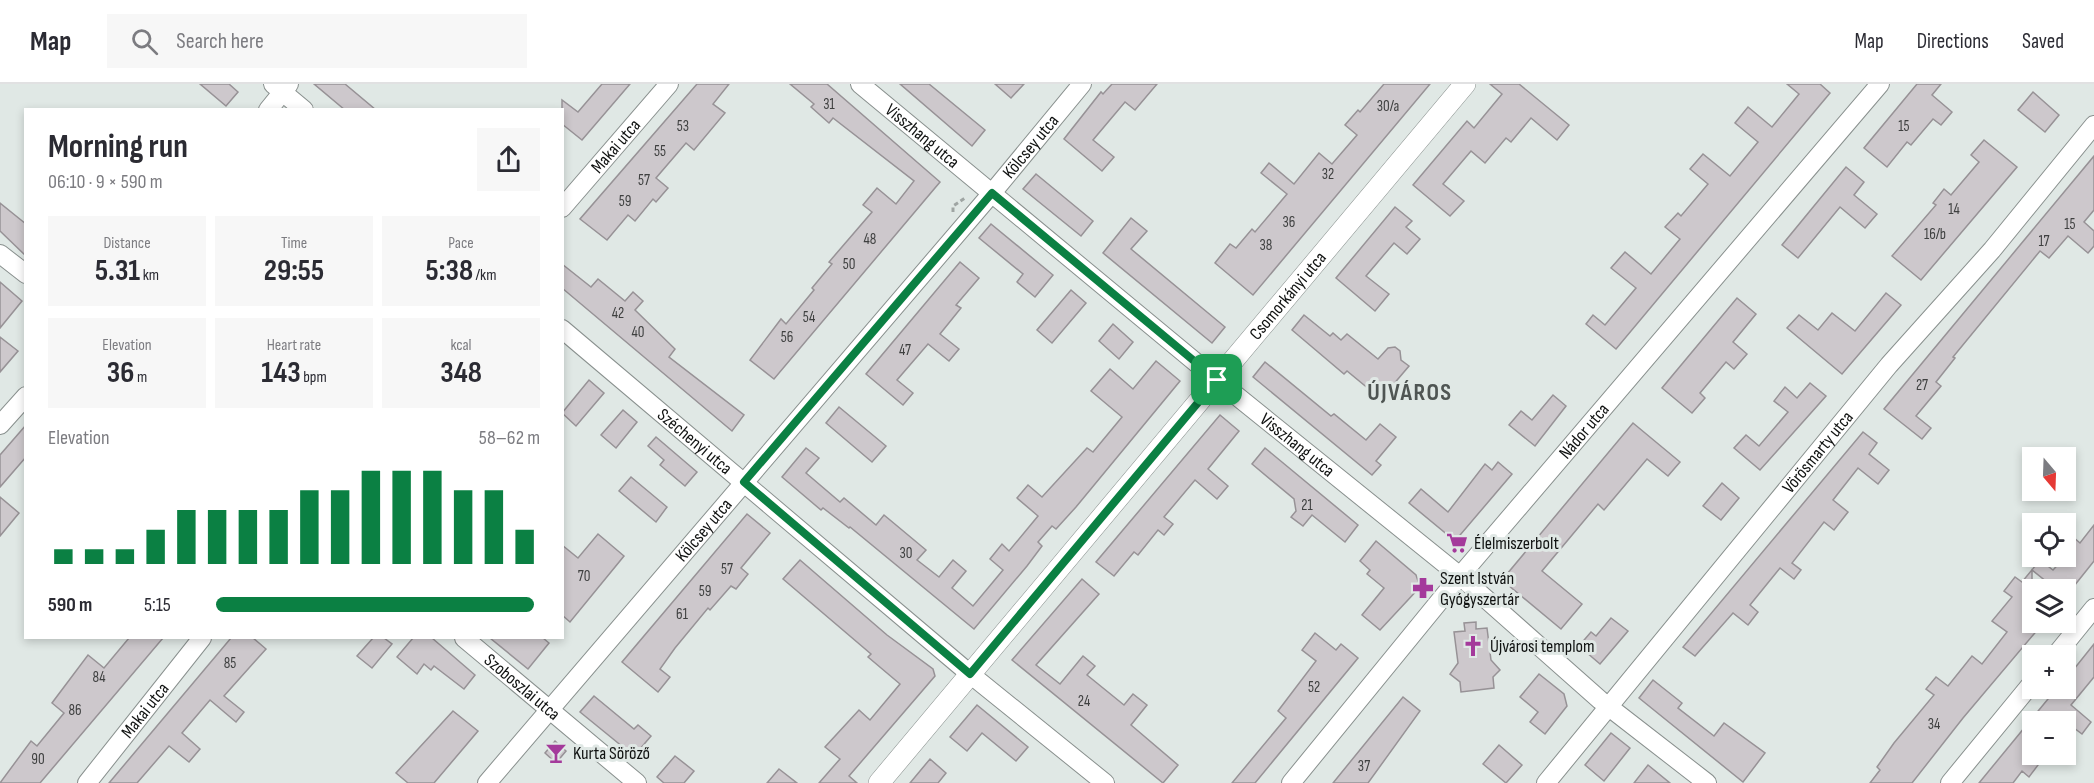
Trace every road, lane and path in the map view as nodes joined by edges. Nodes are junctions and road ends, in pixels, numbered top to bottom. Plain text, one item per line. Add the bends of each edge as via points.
1 (669, 84) edge
2 (861, 84) edge
3 (1082, 84) edge
4 (1465, 84) edge
5 (1880, 84) edge
6 (282, 86) edge
7 (268, 108) edge
8 (302, 108) edge
9 (2094, 126) edge
10 (992, 193) junction
11 (564, 206) edge
12 (0, 254) edge
13 (24, 272) edge
14 (564, 331) edge
15 (1217, 380) junction
16 (24, 398) edge
17 (0, 425) edge
18 (744, 482) junction
19 (1460, 576) junction
20 (2094, 608) edge
21 (201, 639) edge
22 (465, 639) edge
23 (2064, 645) edge
24 (970, 674) junction
25 (2022, 695) edge
26 (1610, 707) junction
27 (549, 709) junction
28 (87, 783) edge
29 (487, 783) edge
30 (637, 783) edge
31 (879, 783) edge
32 (1106, 783) edge
33 (1291, 783) edge
34 (1546, 783) edge
35 (1707, 783) edge
36 (1950, 783) edge

1 - 11 street, Makai utca
2 - 10 street, Visszhang utca
3 - 10 street, Kölcsey utca
4 - 15 street, Csomorkányi utca
5 - 19 street, Nádor utca
6 - 7 street
6 - 8 street
9 - 26 street, Vörösmarty utca via 1992,250 1889,365
10 - 15 street, Visszhang utca
10 - 18 street, Kölcsey utca
12 - 13 street
14 - 18 street, Széchenyi utca
15 - 19 street, Visszhang utca
15 - 24 street, Csomorkányi utca
16 - 17 street
18 - 24 street, Széchenyi utca
18 - 27 street, Kölcsey utca
19 - 26 street, Visszhang utca
19 - 33 street, Nádor utca
20 - 23 street
21 - 28 street, Makai utca
22 - 27 street, Szoboszlai utca
24 - 31 street, Csomorkányi utca
24 - 32 street, Széchenyi utca
25 - 36 street
26 - 34 street, Vörösmarty utca
26 - 35 street, Visszhang utca
27 - 29 street, Kölcsey utca
27 - 30 street, Szoboszlai utca

